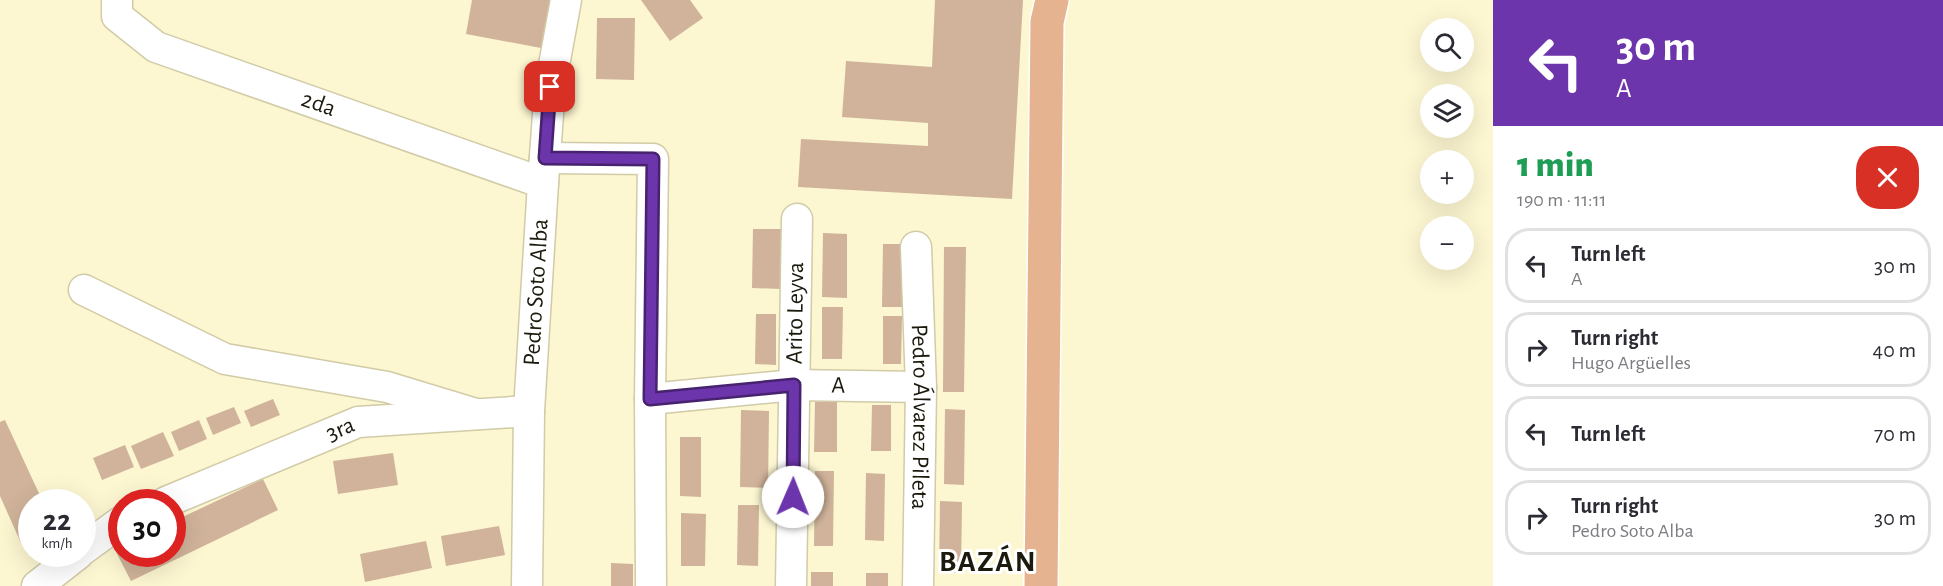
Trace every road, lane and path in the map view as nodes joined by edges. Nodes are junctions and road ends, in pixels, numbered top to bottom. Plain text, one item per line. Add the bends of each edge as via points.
1 (117, 0) edge
2 (566, 0) edge
3 (1052, 0) edge
4 (544, 170) junction
5 (797, 219) dead end
6 (916, 247) dead end
7 (84, 290) dead end
8 (794, 385) junction
9 (921, 387) junction
10 (650, 399) junction
11 (529, 411) junction
12 (476, 414) junction
13 (186, 494) edge
14 (61, 567) edge
15 (37, 586) edge
16 (527, 586) edge
17 (651, 586) edge
18 (791, 586) edge
19 (918, 586) edge
20 (1041, 586) edge

1 - 4 street, 2da via 117,16 156,47
2 - 4 street, Pedro Soto Alba via 550,87
3 - 20 main road via 1047,22
4 - 10 street via 653,159
4 - 11 street, Pedro Soto Alba
5 - 8 street, Arito Leyva
6 - 9 street, Pedro Álvarez Pileta
7 - 12 street via 225,359 387,387
8 - 9 street, A
8 - 10 street, A
8 - 18 street, Arito Leyva
9 - 19 street, Pedro Álvarez Pileta
10 - 17 street
11 - 12 street, 3ra
11 - 16 street, Pedro Soto Alba
12 - 13 street, 3ra via 358,422
14 - 15 street

